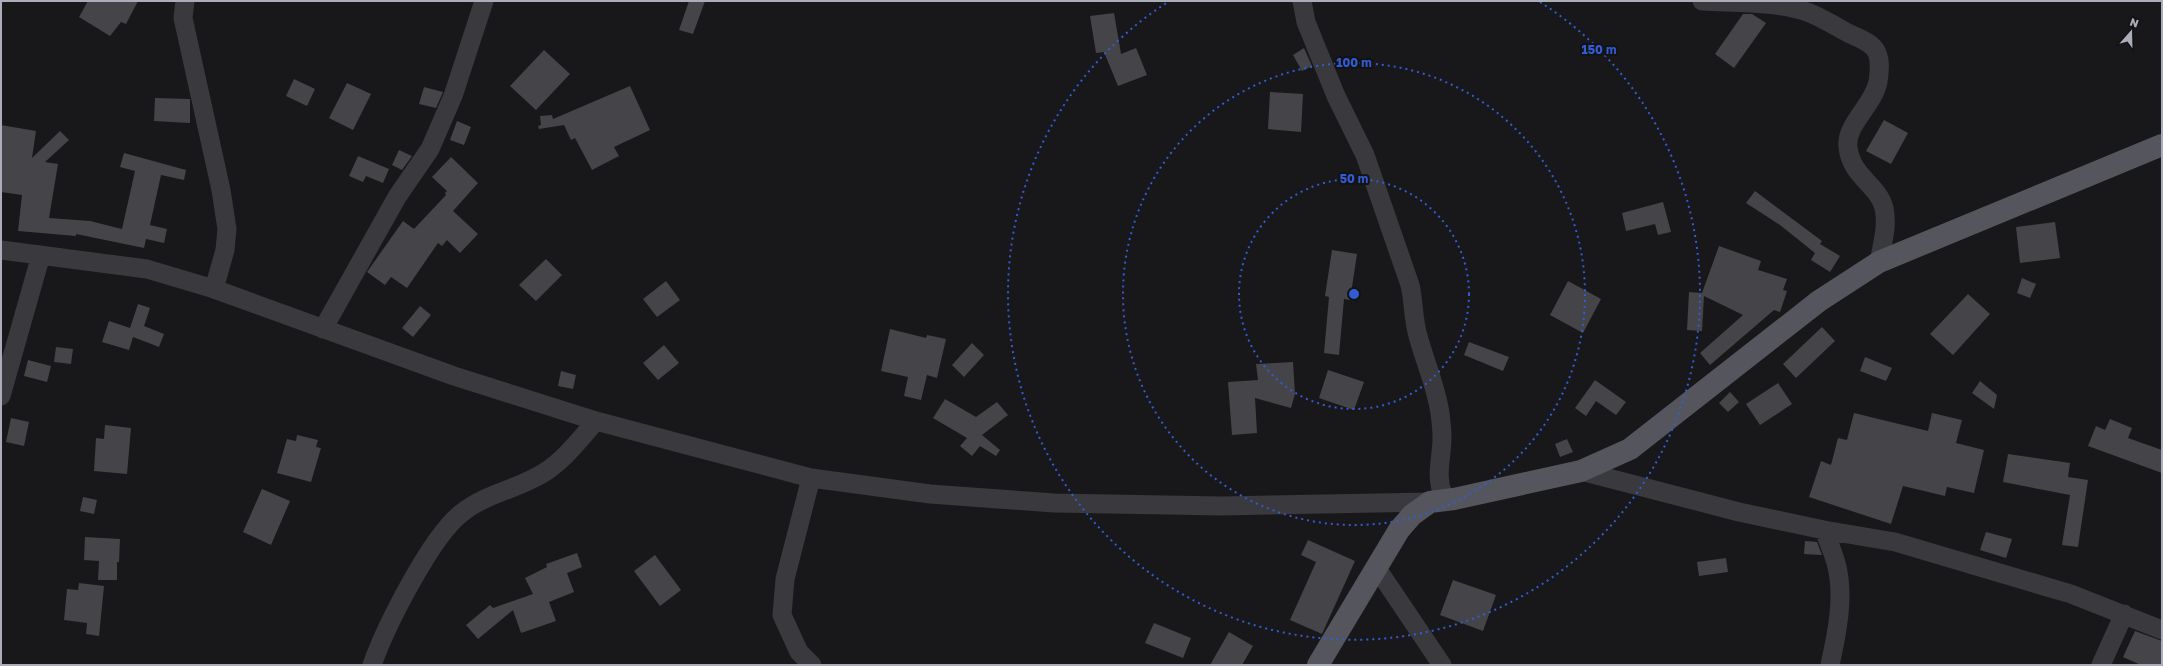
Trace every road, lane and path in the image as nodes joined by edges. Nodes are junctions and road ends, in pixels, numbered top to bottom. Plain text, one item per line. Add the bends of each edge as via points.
1 (185, 1) edge
2 (484, 1) edge
3 (1302, 1) edge
4 (1702, 1) edge
5 (2162, 146) edge
6 (1, 250) edge
7 (41, 255) junction
8 (1879, 262) junction
9 (214, 289) junction
10 (323, 329) junction
11 (1, 396) edge
12 (596, 421) junction
13 (1581, 471) junction
14 (811, 478) junction
15 (1454, 499) junction
16 (1430, 502) junction
17 (1824, 530) junction
18 (1376, 567) junction
19 (2124, 614) junction
20 (2162, 630) edge
21 (372, 665) edge
22 (812, 665) edge
23 (1318, 665) edge
24 (1442, 665) edge
25 (1830, 665) edge
26 (2100, 665) edge

1 - 9 street via 182,18 220,183 227,229 225,250
2 - 10 street via 453,96 430,149 397,197
3 - 15 street via 1306,22 1336,96 1365,155 1410,285 1418,336 1433,381 1440,414 1442,438 1439,484 1443,495
4 - 8 street via 1791,8 1816,16 1865,41 1877,51 1880,63 1878,84 1870,103 1849,134 1847,144 1849,159 1884,207 1886,224
5 - 8 main road
6 - 7 street
7 - 9 street via 147,269
7 - 11 street
8 - 13 main road via 1819,300 1630,448
9 - 10 street
10 - 12 street via 454,376
12 - 14 street
12 - 21 street via 560,461 544,473 481,500 446,526 396,612
13 - 15 main road
13 - 17 street via 1739,512
14 - 16 street via 930,494 1054,503 1222,506
14 - 22 street via 786,579 782,615 799,652
15 - 16 main road
16 - 18 main road via 1412,515
17 - 19 street via 1902,544 2071,594
17 - 25 street via 1836,564 1839,589 1838,631
18 - 23 main road
18 - 24 street
19 - 20 street
19 - 26 street

